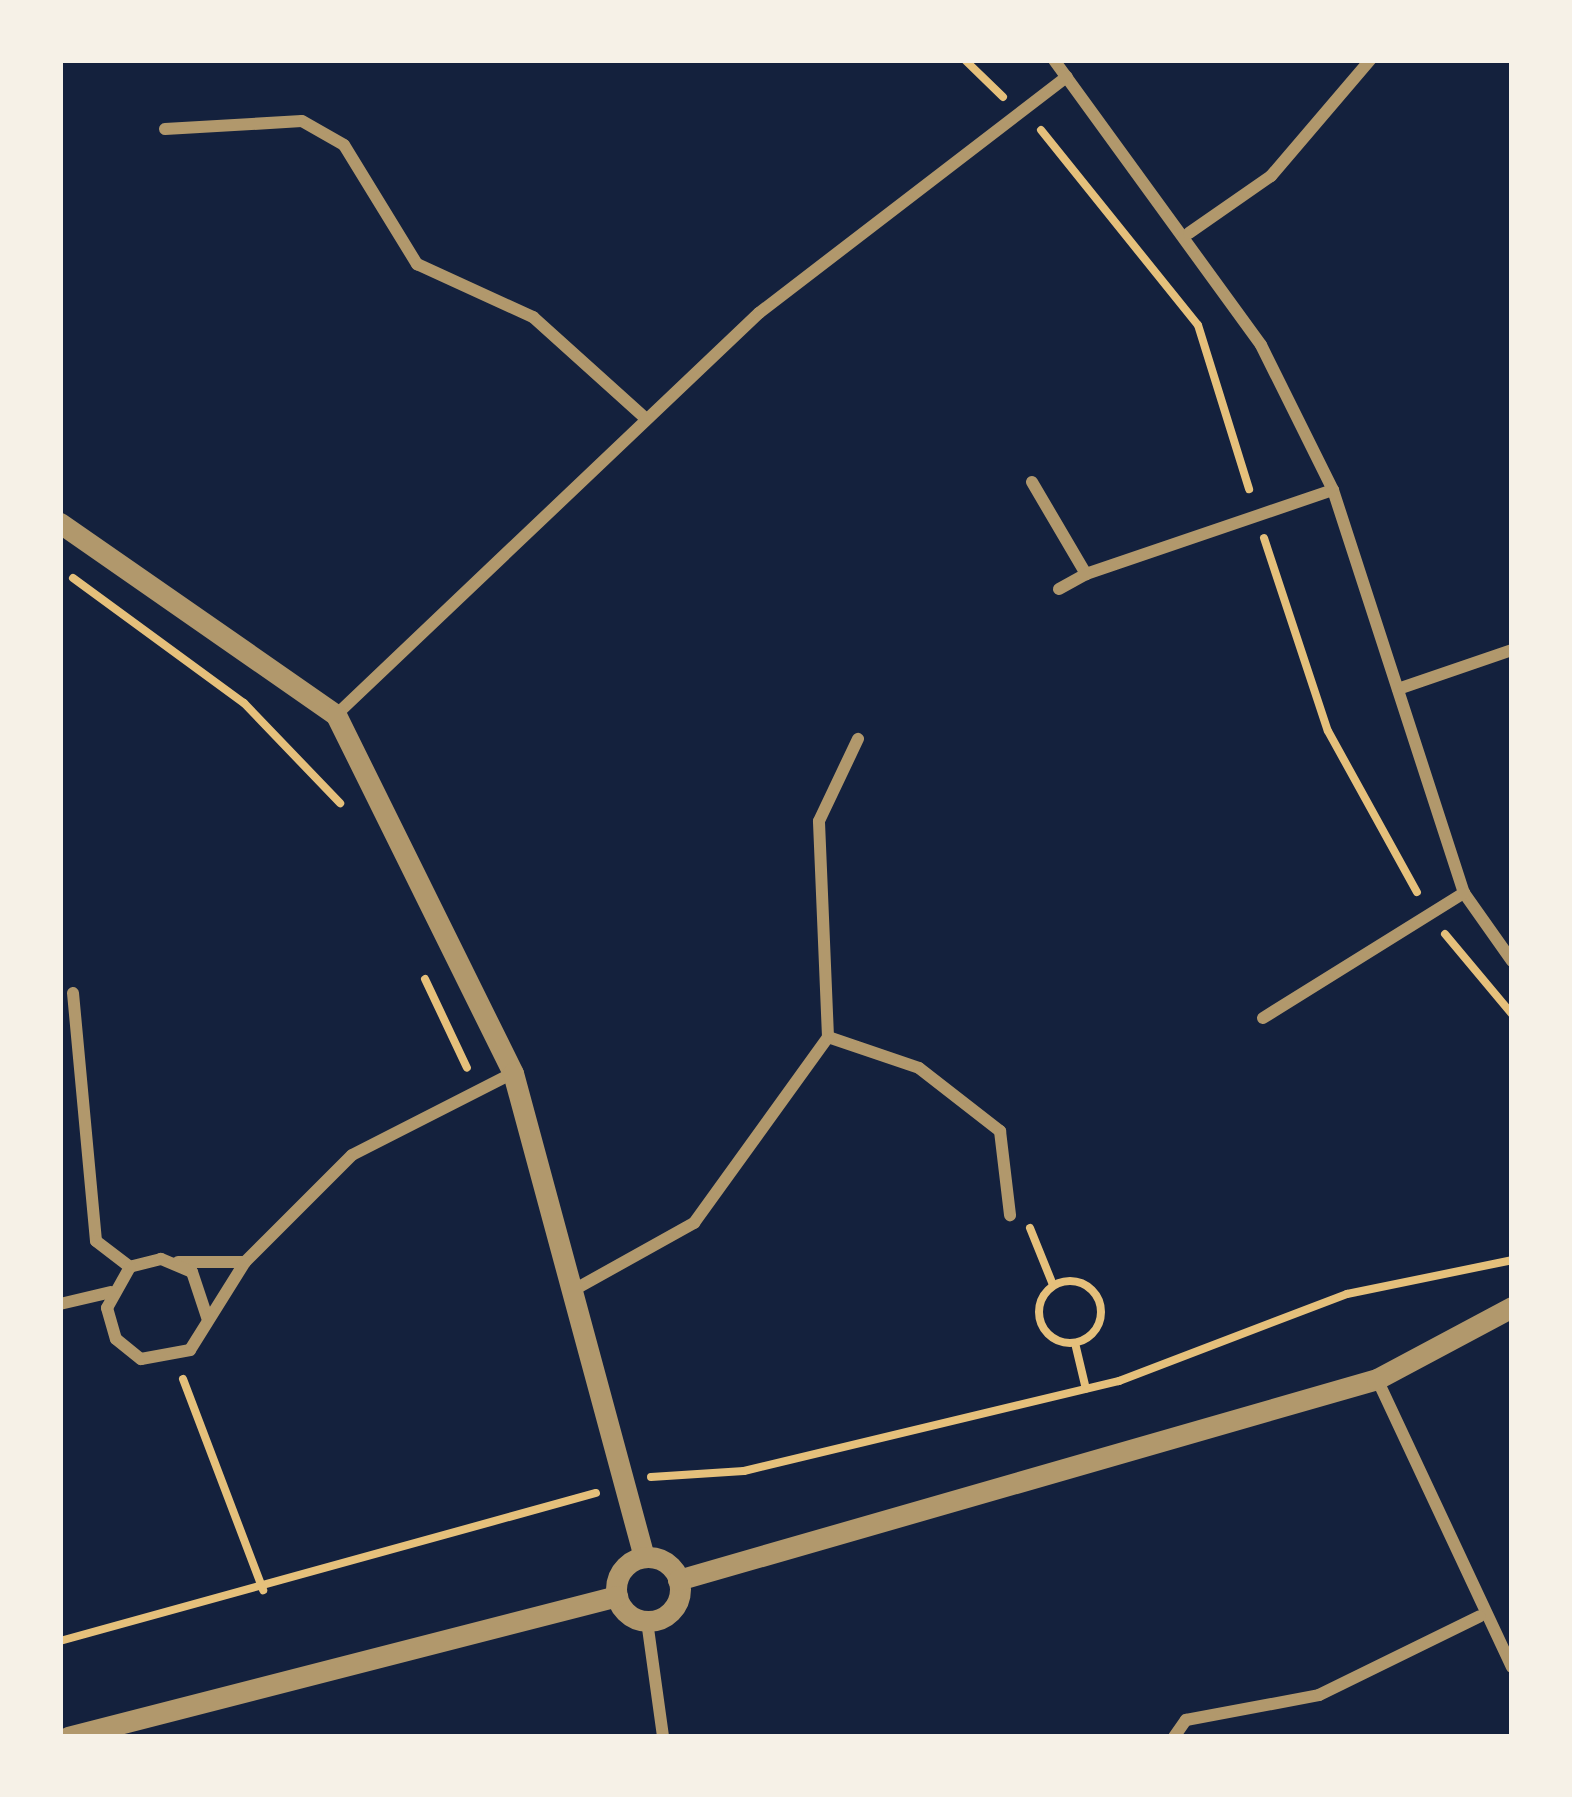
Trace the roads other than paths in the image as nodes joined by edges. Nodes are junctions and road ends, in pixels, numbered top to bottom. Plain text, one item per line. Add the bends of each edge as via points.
1 (1054, 60) edge
2 (1370, 60) edge
3 (1067, 77) junction
4 (165, 129) dead end
5 (1190, 233) junction
6 (644, 417) junction
7 (1032, 482) dead end
8 (1333, 490) junction
9 (60, 524) edge
10 (1086, 574) junction
11 (1059, 589) dead end
12 (1512, 650) edge
13 (1399, 688) junction
14 (337, 715) junction
15 (858, 740) dead end
16 (1464, 893) junction
17 (1512, 962) edge
18 (73, 992) dead end
19 (1263, 1018) dead end
20 (828, 1037) junction
21 (513, 1073) junction
22 (1010, 1215) road end
23 (177, 1262) junction
24 (245, 1262) junction
25 (130, 1267) junction
26 (580, 1287) junction
27 (111, 1292) junction
28 (60, 1304) edge
29 (1512, 1307) edge
30 (208, 1320) junction
31 (1377, 1379) junction
32 (644, 1557) junction
33 (678, 1580) junction
34 (617, 1597) junction
35 (1480, 1616) junction
36 (646, 1621) junction
37 (1512, 1667) edge
38 (68, 1737) edge
39 (663, 1737) edge
40 (1174, 1737) edge

1 - 3 street
2 - 5 street via 1270,176
3 - 5 street
3 - 6 street via 759,313
4 - 6 street via 302,121 344,145 417,264 533,317
5 - 8 street
6 - 14 street
7 - 10 street
8 - 10 street
8 - 13 street
9 - 14 street
10 - 11 street
12 - 13 street
13 - 16 street
14 - 21 street
15 - 20 street via 819,821
16 - 17 street
16 - 19 street
18 - 25 street via 96,1241
20 - 22 street via 920,1068 1000,1131
20 - 26 street via 694,1223
21 - 24 street via 352,1155
21 - 26 street
23 - 24 street
23 - 25 street
23 - 30 street via 203,1286
24 - 30 street
25 - 27 street
26 - 32 street
27 - 28 street
27 - 30 street via 109,1324 127,1351 175,1358
29 - 31 street
31 - 33 street
31 - 35 street
32 - 33 street
32 - 34 street via 619,1574
33 - 36 street via 676,1604
34 - 36 street
34 - 38 street
35 - 37 street
35 - 40 street via 1319,1695 1186,1720
36 - 39 street

